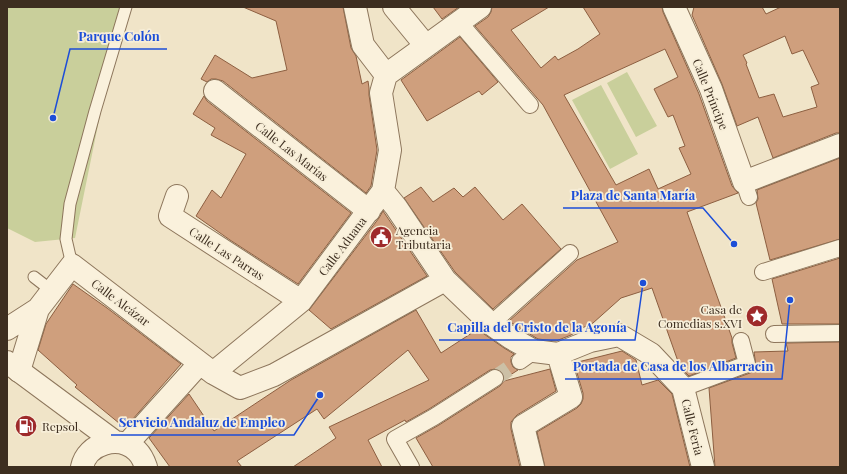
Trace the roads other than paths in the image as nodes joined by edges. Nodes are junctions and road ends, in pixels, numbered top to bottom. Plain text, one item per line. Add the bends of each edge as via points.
1 (126, 7) edge
2 (355, 7) edge
3 (394, 7) edge
4 (480, 7) edge
5 (678, 8) edge
6 (459, 22) junction
7 (426, 46) junction
8 (386, 75) junction
9 (215, 91) dead end
10 (530, 105) dead end
11 (840, 145) edge
12 (383, 191) junction
13 (177, 196) dead end
14 (368, 211) junction
15 (840, 248) edge
16 (570, 253) dead end
17 (72, 265) junction
18 (763, 272) dead end
19 (34, 277) dead end
20 (445, 280) junction
21 (52, 291) junction
22 (302, 301) junction
23 (38, 309) junction
24 (491, 324) junction
25 (7, 329) edge
26 (774, 334) dead end
27 (840, 334) edge
28 (741, 341) dead end
29 (558, 354) junction
30 (13, 366) edge
31 (207, 368) junction
32 (495, 378) tunnel mouth
33 (683, 388) junction
34 (121, 443) junction
35 (82, 467) edge
36 (146, 467) edge
37 (411, 467) edge
38 (533, 467) edge
39 (703, 467) edge

1 - 17 lane via 70,204 66,239
2 - 8 street via 363,45
3 - 7 street
4 - 6 street
5 - 11 street, Calle Príncipe via 747,189
6 - 7 street
6 - 10 street
7 - 8 street
8 - 12 street via 381,93 390,150
9 - 14 street, Calle Las Marías
12 - 14 street, Calle Aduana
12 - 20 street
13 - 22 street, Calle Las Parras via 170,216
14 - 22 street, Calle Aduana
15 - 18 street
16 - 24 street
17 - 21 street
17 - 31 street, Calle Alcázar
19 - 21 lane
20 - 24 street
20 - 31 street, Calle Alcázar via 274,375 240,388
21 - 23 street
22 - 31 street, Calle Aduana
23 - 25 street
23 - 30 street
24 - 29 street via 511,338 527,356
26 - 27 street
28 - 33 street via 747,364
29 - 33 street via 590,341 619,335 651,354
29 - 38 street via 571,397 523,426
30 - 34 street
31 - 34 street, Calle Aduana
32 - 37 street via 395,439
33 - 39 street, Calle Feria
34 - 35 street via 104,443 95,448 87,455
34 - 36 street via 136,450

